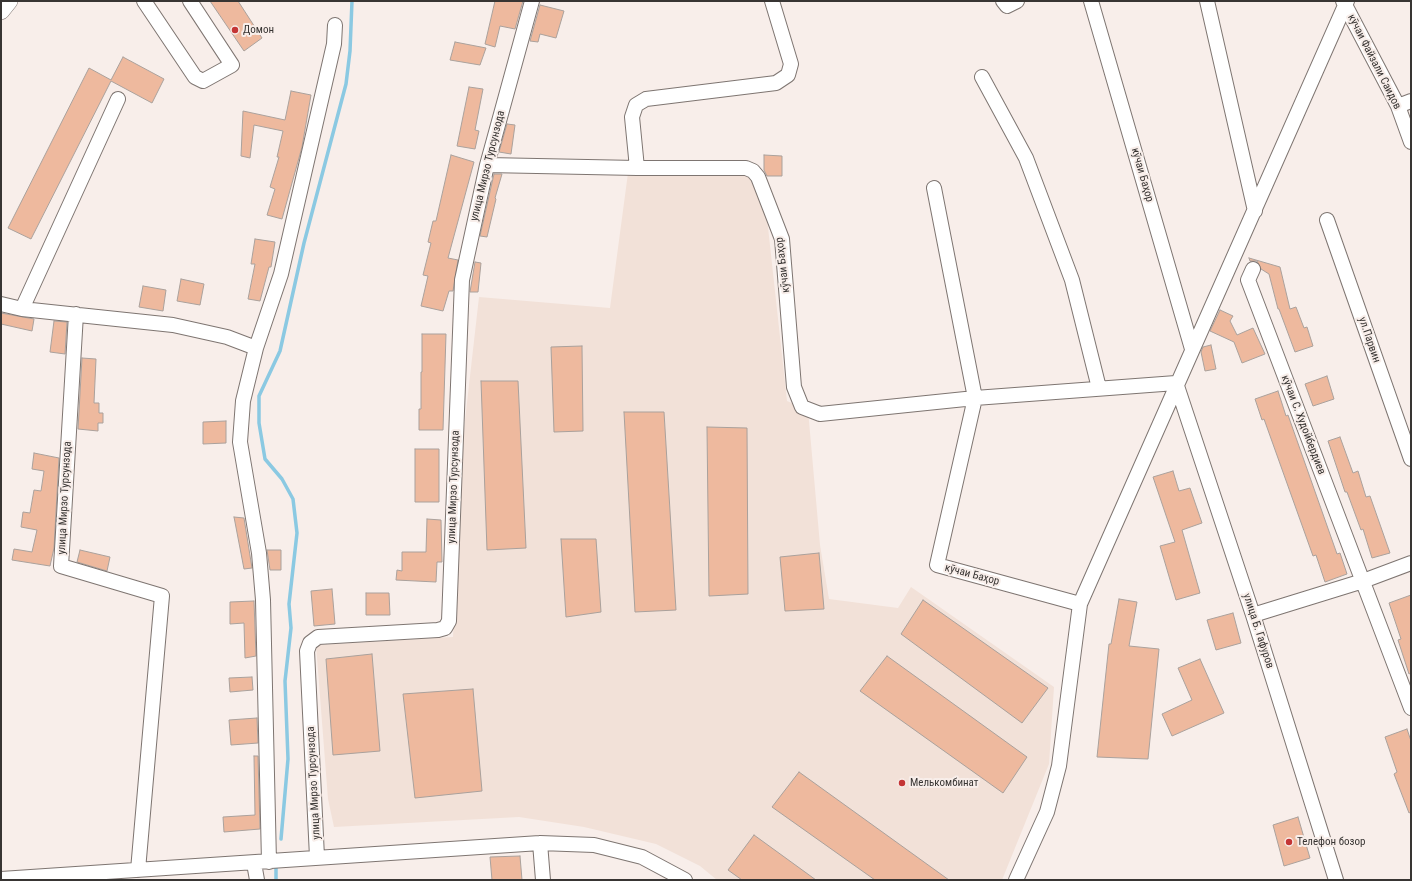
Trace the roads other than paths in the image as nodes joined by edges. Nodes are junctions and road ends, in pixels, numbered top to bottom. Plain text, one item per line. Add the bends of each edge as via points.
1 (9, 1) edge
2 (144, 1) edge
3 (190, 1) edge
4 (532, 1) edge
5 (772, 1) edge
6 (1003, 1) edge
7 (1017, 1) edge
8 (1091, 1) edge
9 (1207, 1) edge
10 (1345, 2) edge
11 (1, 12) edge
12 (335, 25) dead end
13 (982, 77) dead end
14 (118, 99) dead end
15 (1411, 101) edge
16 (1398, 106) junction
17 (1411, 142) edge
18 (487, 165) junction
19 (637, 168) junction
20 (934, 188) dead end
21 (1255, 211) junction
22 (1327, 220) dead end
23 (1253, 269) dead end
24 (1, 304) edge
25 (22, 309) junction
26 (76, 314) junction
27 (256, 348) junction
28 (1192, 349) junction
29 (1176, 383) junction
30 (1099, 388) junction
31 (975, 398) junction
32 (1411, 459) edge
33 (1411, 563) edge
34 (1363, 580) junction
35 (1080, 604) junction
36 (1253, 615) junction
37 (1411, 708) edge
38 (540, 843) junction
39 (317, 857) junction
40 (269, 862) junction
41 (254, 863) junction
42 (138, 870) junction
43 (1, 879) edge
44 (257, 880) edge
45 (543, 880) edge
46 (685, 880) edge
47 (1016, 880) edge
48 (1336, 880) edge

1 - 11 main road
2 - 3 street via 194,77 203,81 232,65
4 - 18 street, улица Мирзо Турсунзода
5 - 19 street via 791,64 788,75 776,83 646,99 636,105 632,117
6 - 7 street via 1007,6
8 - 28 street, кӯчаи Баҳор
9 - 21 street
10 - 16 street, кӯчаи Файзали Саидов
10 - 21 street
12 - 27 street via 334,44 281,274
13 - 30 street via 1026,158 1059,244 1072,280
14 - 25 street
15 - 16 street
16 - 17 street, кӯчаи Файзали Саидов
18 - 19 street, кӯчаи Баҳор
18 - 39 street, улица Мирзо Турсунзода via 462,280 449,621 445,628 438,630 318,637 310,643 307,651
19 - 31 street, кӯчаи Баҳор via 746,168 758,177 782,239 794,387 802,407 820,414
20 - 31 street, кӯчаи Баҳор
21 - 28 street
22 - 32 street, ул.Парвин
23 - 34 street, кӯчаи С. Худойбердиев via 1248,280
24 - 25 street
25 - 26 street
26 - 27 street via 173,325 227,337
26 - 42 street, улица Мирзо Турсунзода via 61,566 162,596
27 - 40 street via 243,401 240,442 259,553 263,600
28 - 29 street
29 - 30 street, кӯчаи Баҳор
29 - 35 street
29 - 36 street, улица Б. Гафуров
30 - 31 street, кӯчаи Баҳор
31 - 35 street, кӯчаи Баҳор via 937,565
33 - 34 street
34 - 36 street
34 - 37 street, кӯчаи С. Худойбердиев
35 - 47 street via 1059,766 1047,812
36 - 48 street, улица Б. Гафуров
38 - 39 street
38 - 45 street
38 - 46 street via 594,845 642,857
39 - 40 street
40 - 41 street
41 - 42 street
41 - 44 street
42 - 43 street

